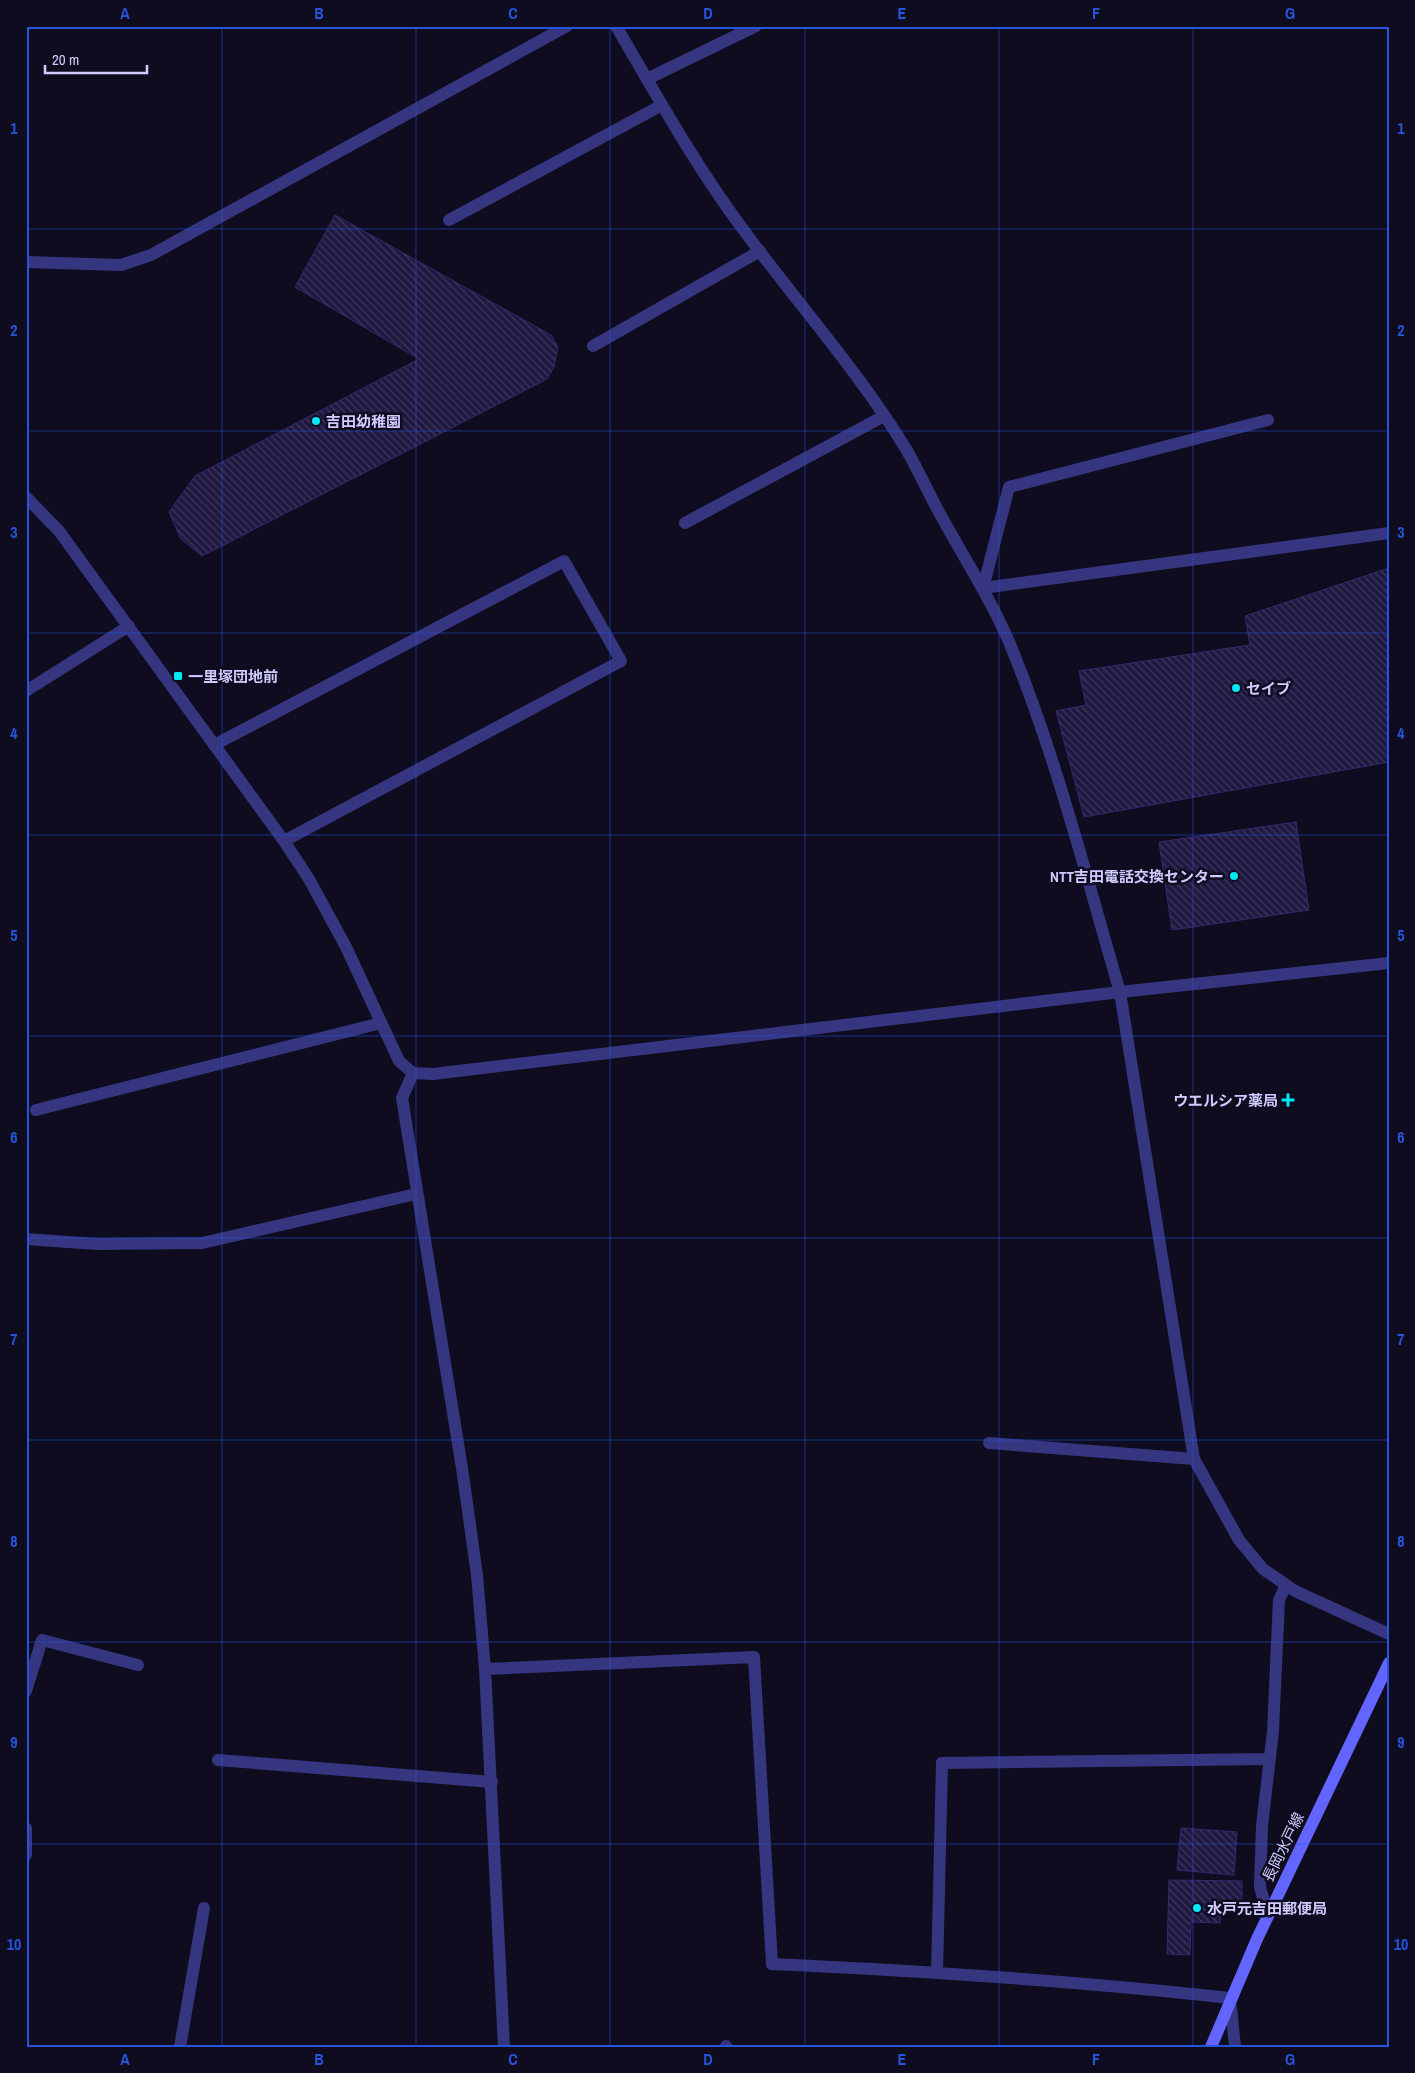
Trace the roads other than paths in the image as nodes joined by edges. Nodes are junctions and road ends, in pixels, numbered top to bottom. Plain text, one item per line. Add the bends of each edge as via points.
1 (566, 26) edge
2 (616, 26) edge
3 (752, 27) edge
4 (647, 79) junction
5 (662, 105) junction
6 (449, 220) dead end
7 (760, 251) junction
8 (26, 262) edge
9 (593, 346) dead end
10 (884, 416) junction
11 (1268, 420) dead end
12 (26, 497) edge
13 (685, 523) dead end
14 (1389, 534) edge
15 (983, 588) junction
16 (129, 626) junction
17 (26, 691) edge
18 (214, 745) junction
19 (284, 842) junction
20 (1389, 963) edge
21 (1120, 992) junction
22 (380, 1023) junction
23 (413, 1073) junction
24 (36, 1110) dead end
25 (416, 1194) junction
26 (26, 1239) edge
27 (989, 1443) dead end
28 (1194, 1459) junction
29 (1286, 1585) junction
30 (1389, 1634) edge
31 (1389, 1664) edge
32 (138, 1665) dead end
33 (485, 1669) junction
34 (26, 1691) edge
35 (1270, 1759) junction
36 (218, 1760) dead end
37 (492, 1782) junction
38 (26, 1828) edge
39 (26, 1856) edge
40 (204, 1908) dead end
41 (1268, 1915) junction
42 (937, 1972) junction
43 (1230, 1998) junction
44 (180, 2047) edge
45 (504, 2047) edge
46 (1211, 2047) edge
47 (1235, 2047) edge

1 - 8 street via 151,255 121,265
2 - 4 street
3 - 4 street
4 - 5 street
5 - 6 street
5 - 7 street via 696,162
7 - 9 street
7 - 10 street via 855,371
10 - 13 street
10 - 15 street
11 - 15 street via 1009,487
12 - 16 street via 59,531
14 - 15 street
15 - 21 street via 1013,652 1042,728
16 - 17 street
16 - 18 street
18 - 19 street
18 - 19 street via 564,561 621,661
19 - 22 street via 309,879 346,947
20 - 21 street
21 - 23 street via 433,1074
21 - 28 street
22 - 23 street via 399,1061
22 - 24 street
23 - 25 street via 402,1098
25 - 26 street via 202,1243 97,1244
25 - 33 street via 462,1468 477,1575
27 - 28 street
28 - 29 street via 1239,1540 1263,1569
29 - 30 street
29 - 35 street via 1279,1600
31 - 41 main road, 長岡水戸線
32 - 34 street via 42,1640
33 - 37 street
33 - 42 street via 754,1657 772,1964
35 - 41 street via 1262,1826 1260,1887
35 - 42 street via 942,1763
36 - 37 street
37 - 45 street
38 - 39 street
40 - 44 street
41 - 43 main road, 長岡水戸線
42 - 43 street via 1126,1986
43 - 46 main road, 長岡水戸線
43 - 47 street

